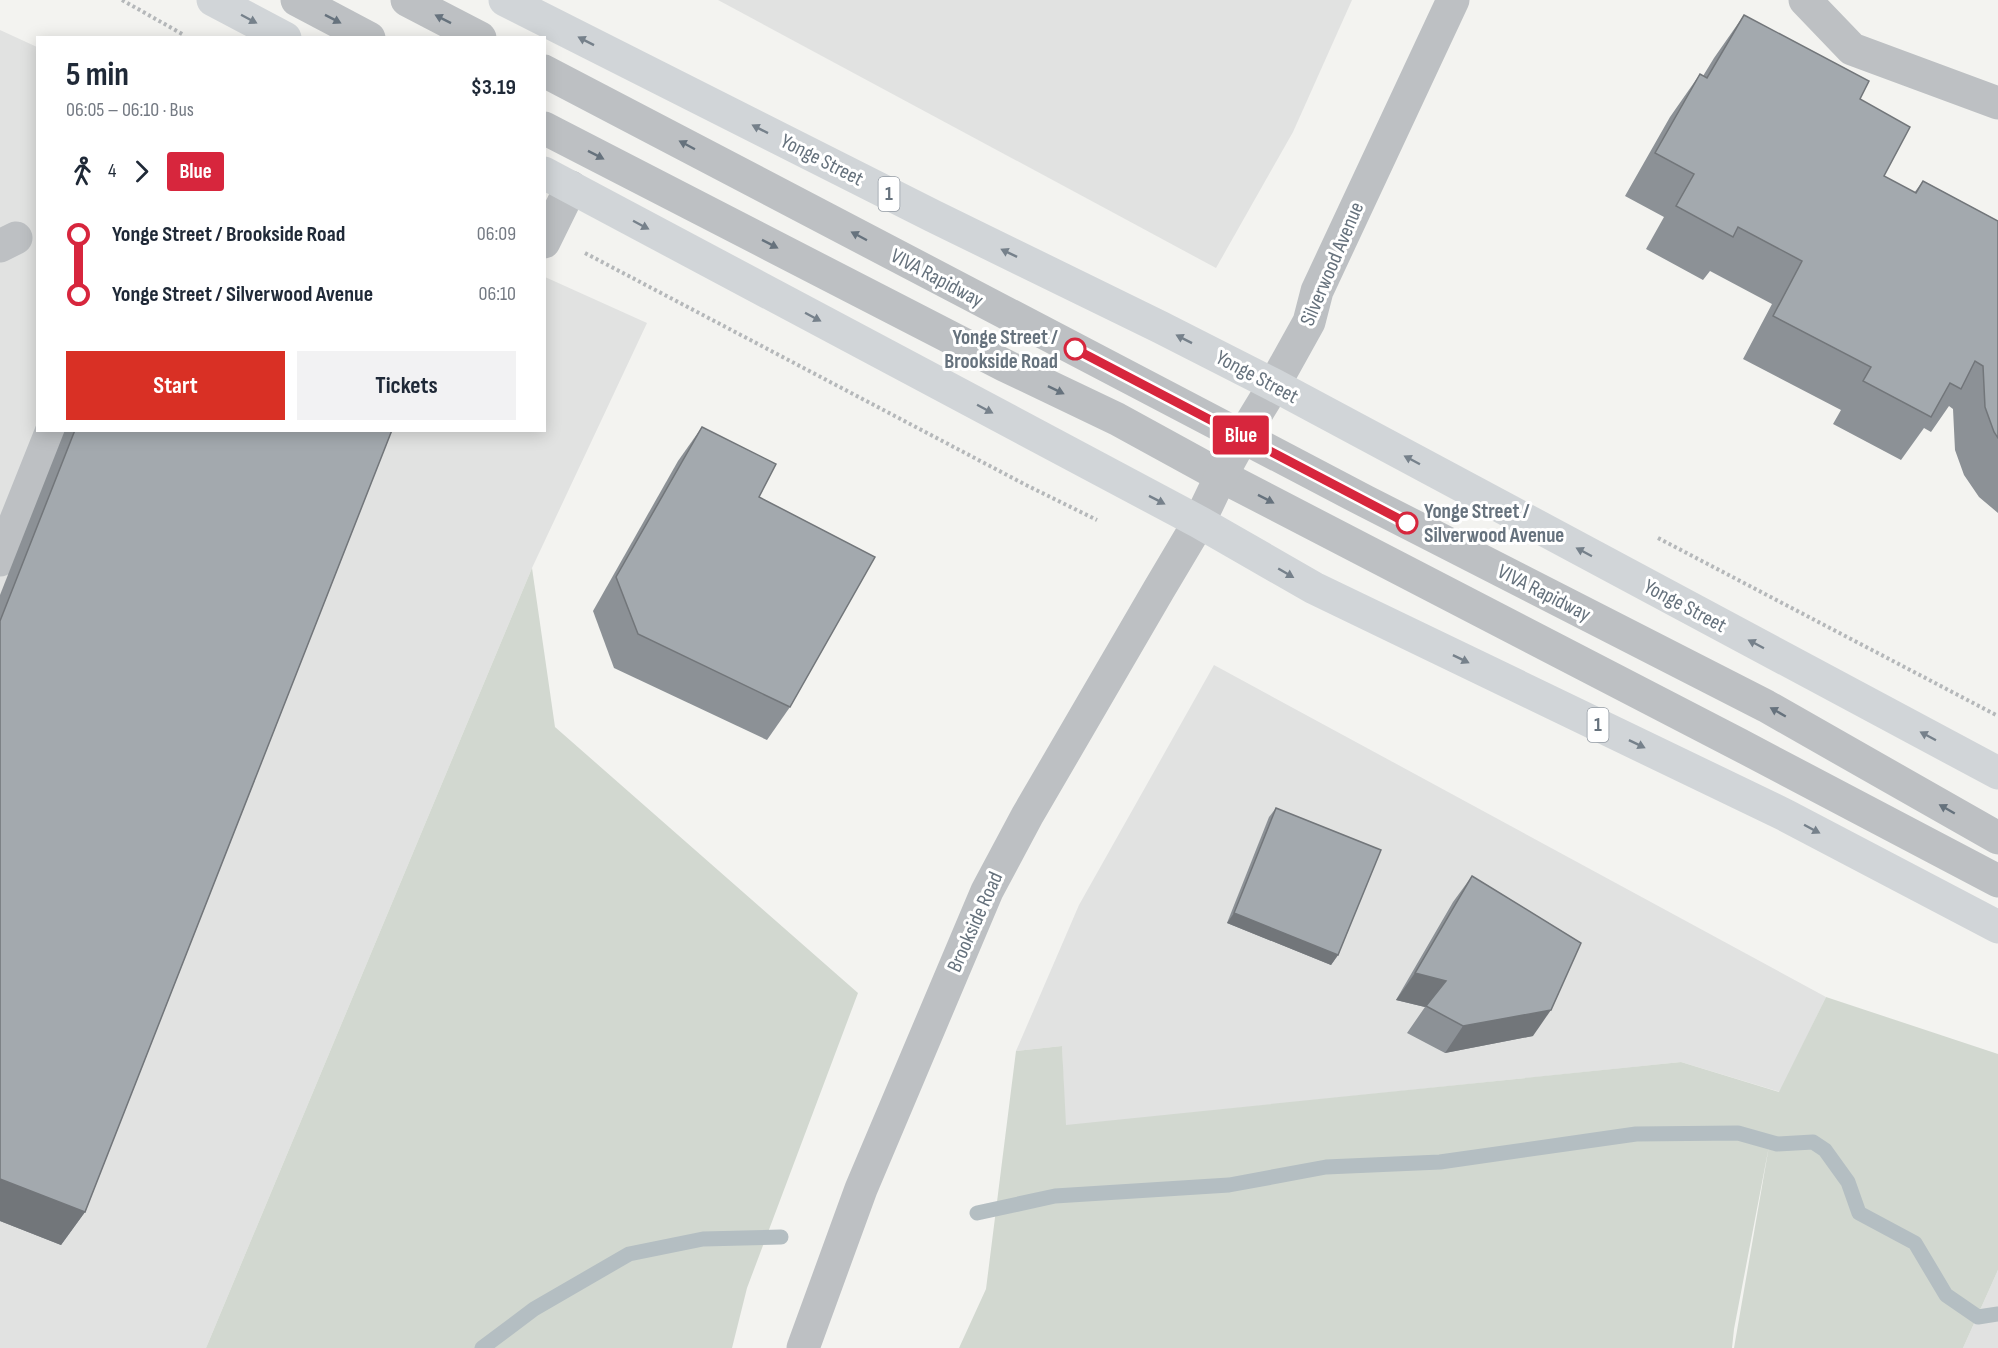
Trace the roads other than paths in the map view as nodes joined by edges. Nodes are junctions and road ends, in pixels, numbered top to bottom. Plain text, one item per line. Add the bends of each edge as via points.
1 (213, 0) edge
2 (297, 0) edge
3 (406, 0) edge
4 (505, 0) edge
5 (1453, 0) edge
6 (1804, 0) edge
7 (281, 36) edge
8 (365, 36) edge
9 (476, 36) edge
10 (546, 71) edge
11 (1998, 103) edge
12 (546, 129) edge
13 (558, 180) edge
14 (546, 238) edge
15 (1274, 385) junction
16 (51, 432) edge
17 (1242, 436) junction
18 (1221, 476) junction
19 (1199, 522) junction
20 (0, 560) edge
21 (1998, 773) edge
22 (1998, 838) edge
23 (1998, 881) edge
24 (1998, 927) edge
25 (803, 1348) edge

1 -> 7 main road
2 -> 8 street
9 -> 3 street
15 -> 4 main road, Yonge Street / 1
5 - 15 street, Silverwood Avenue via 1317,291 1309,321
6 - 11 street via 1852,49
17 -> 10 street, VIVA Rapidway
12 -> 18 street, VIVA Rapidway via 1004,365 1117,419
13 - 14 street
13 -> 19 main road, 1
15 - 17 street, Silverwood Avenue
21 -> 15 main road, Yonge Street / 1
16 - 20 street
17 - 18 street, Silverwood Avenue
22 -> 17 street, VIVA Rapidway via 1766,706
18 - 19 street, Silverwood Avenue
18 -> 23 street, VIVA Rapidway
19 -> 24 main road, 1 via 1314,588 1785,815
19 - 25 street, Brookside Road via 987,891 861,1189

